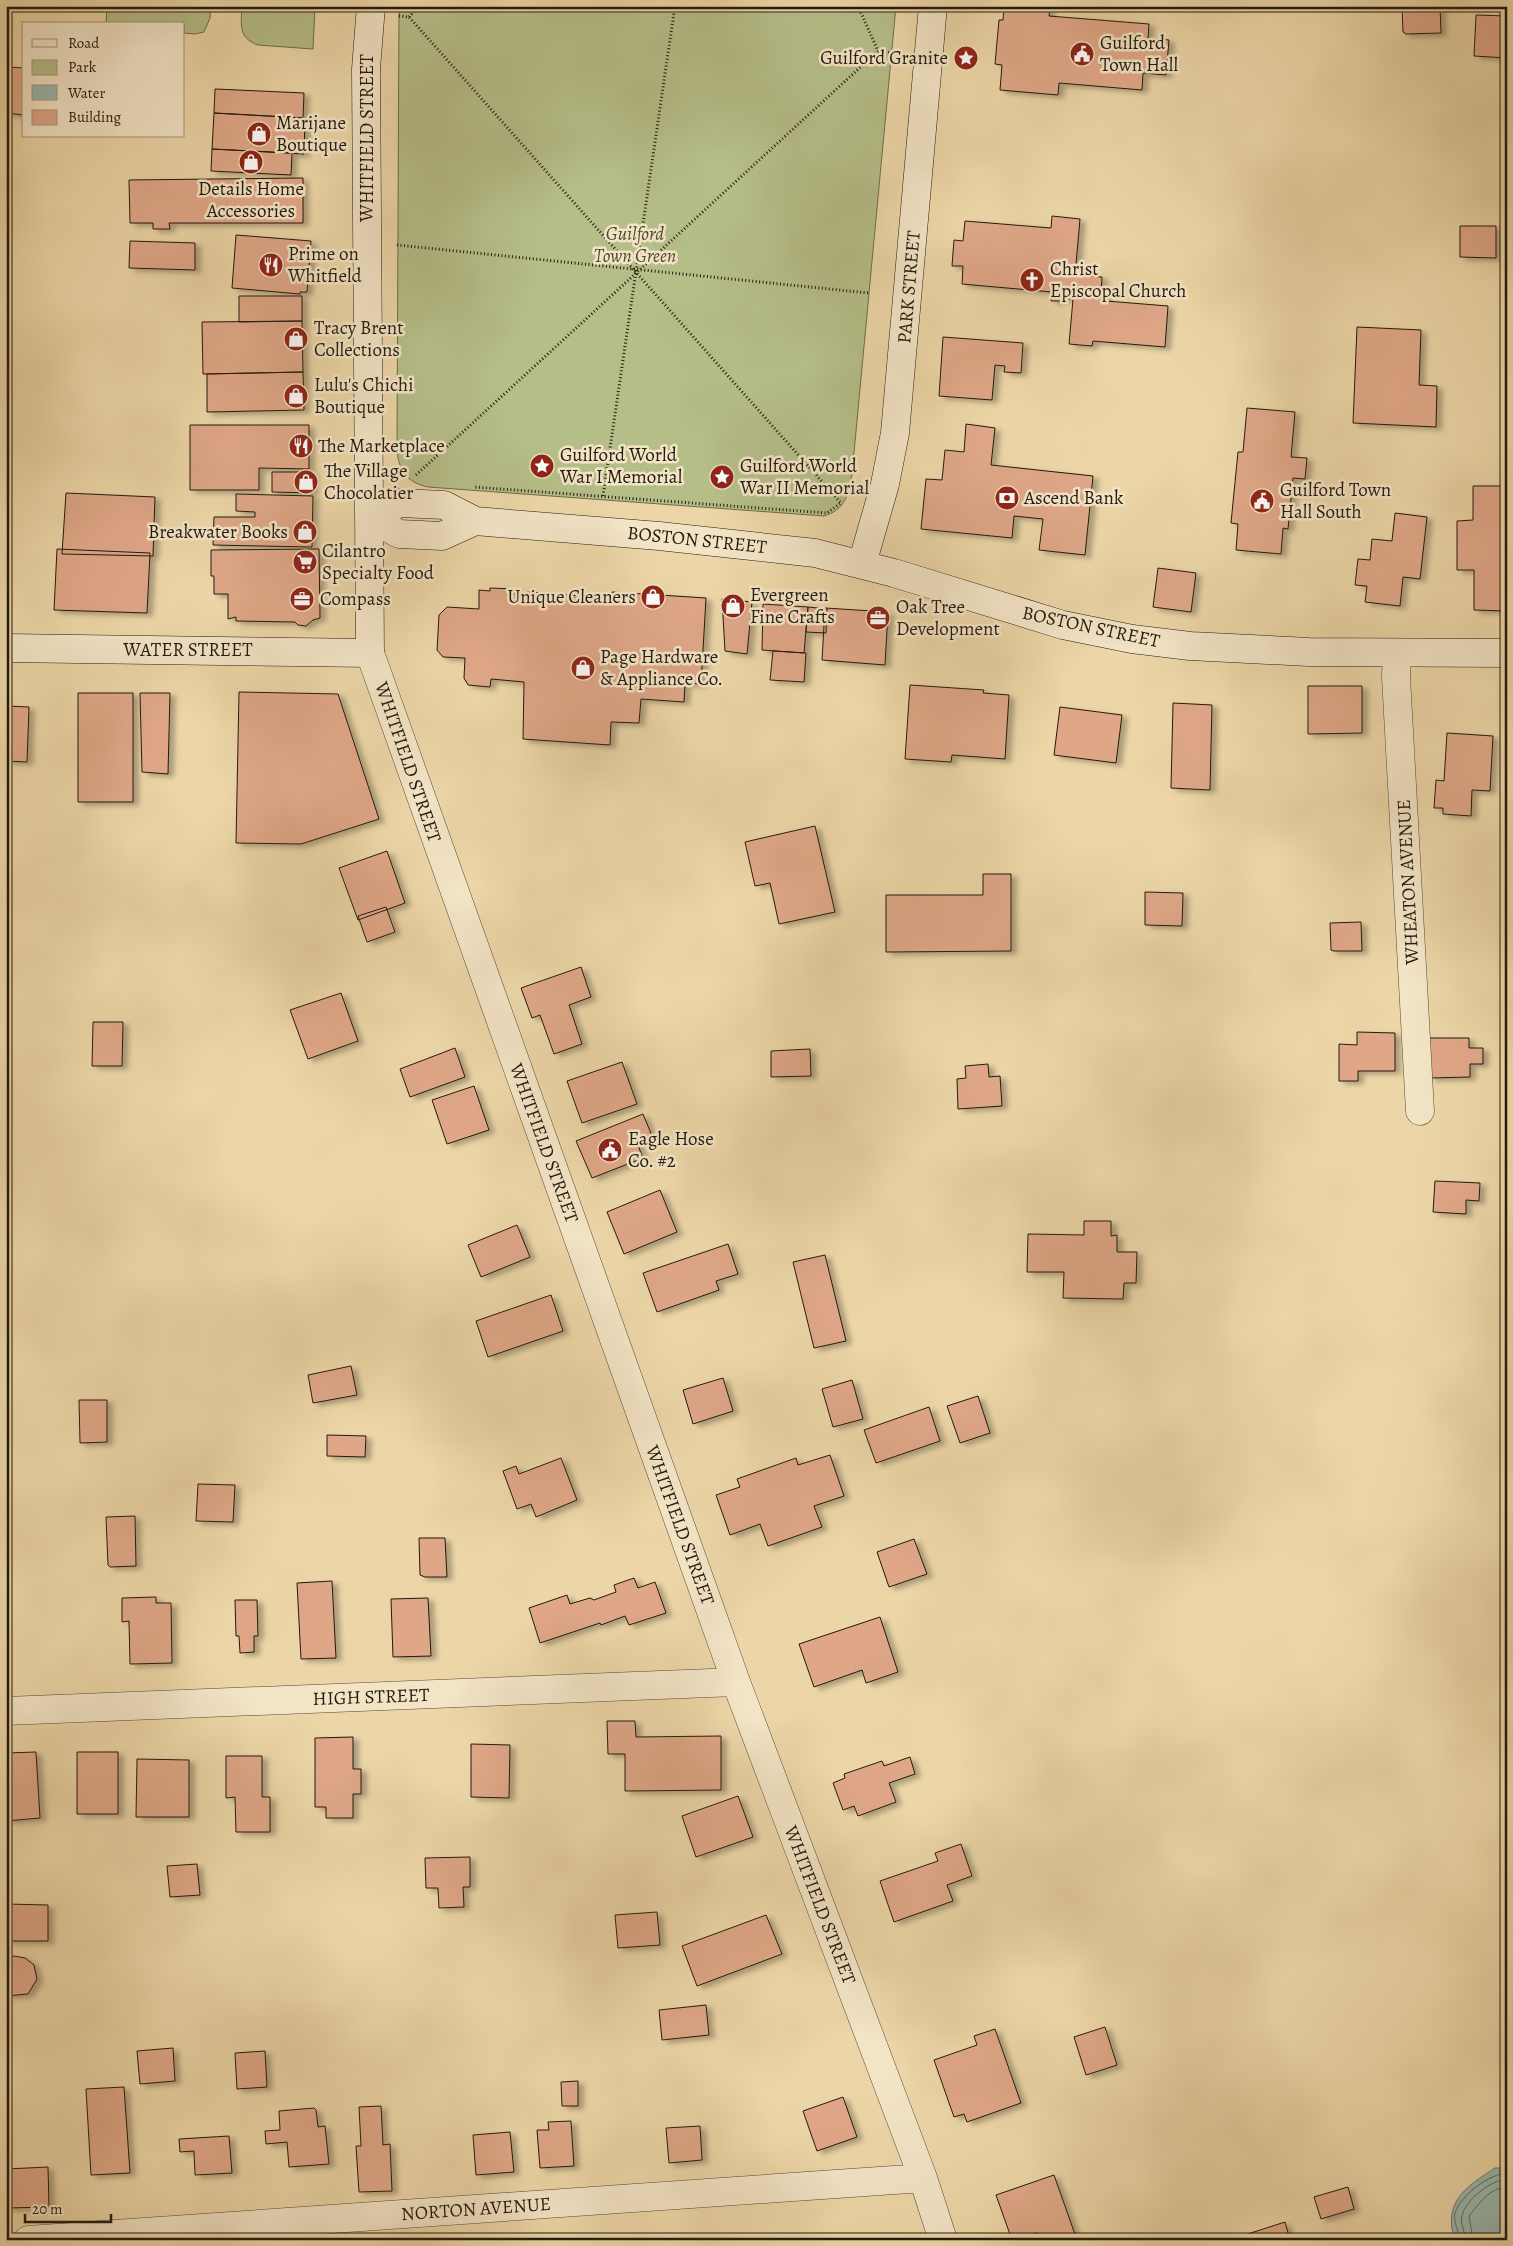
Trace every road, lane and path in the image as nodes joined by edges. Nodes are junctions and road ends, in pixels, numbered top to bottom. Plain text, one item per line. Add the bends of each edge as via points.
1 (371, 6) edge
2 (419, 6) edge
3 (675, 6) edge
4 (858, 6) edge
5 (933, 6) edge
6 (397, 16) dead end
7 (409, 17) junction
8 (878, 51) junction
9 (892, 53) dead end
10 (396, 245) dead end
11 (636, 271) junction
12 (869, 294) dead end
13 (412, 479) dead end
14 (466, 486) dead end
15 (603, 496) junction
16 (369, 517) junction
17 (862, 564) junction
18 (6, 648) edge
19 (370, 652) junction
20 (1397, 652) junction
21 (1507, 653) edge
22 (1420, 1110) dead end
23 (736, 1682) junction
24 (6, 1711) edge
25 (924, 2178) junction
26 (28, 2240) edge
27 (943, 2240) edge

1 - 16 street, WHITFIELD STREET via 366,69
2 - 7 path
3 - 11 path
4 - 8 path
5 - 17 street, PARK STREET via 896,433
6 - 7 path
7 - 11 path
8 - 9 path
8 - 11 path
10 - 11 path
11 - 12 path
11 - 13 path
11 - 15 path
11 - 15 path via 840,503 827,513
14 - 15 path
16 - 17 street, BOSTON STREET via 399,534 442,536 475,522 719,542 814,553
16 - 19 street, WHITFIELD STREET
17 - 20 street, BOSTON STREET via 1063,625 1132,639 1190,646
18 - 19 street, WATER STREET
19 - 23 street, WHITFIELD STREET
20 - 21 street, BOSTON STREET
20 - 22 street, WHEATON AVENUE
23 - 24 street, HIGH STREET
23 - 25 street, WHITFIELD STREET
25 - 26 street, NORTON AVENUE
25 - 27 street, WHITFIELD STREET

